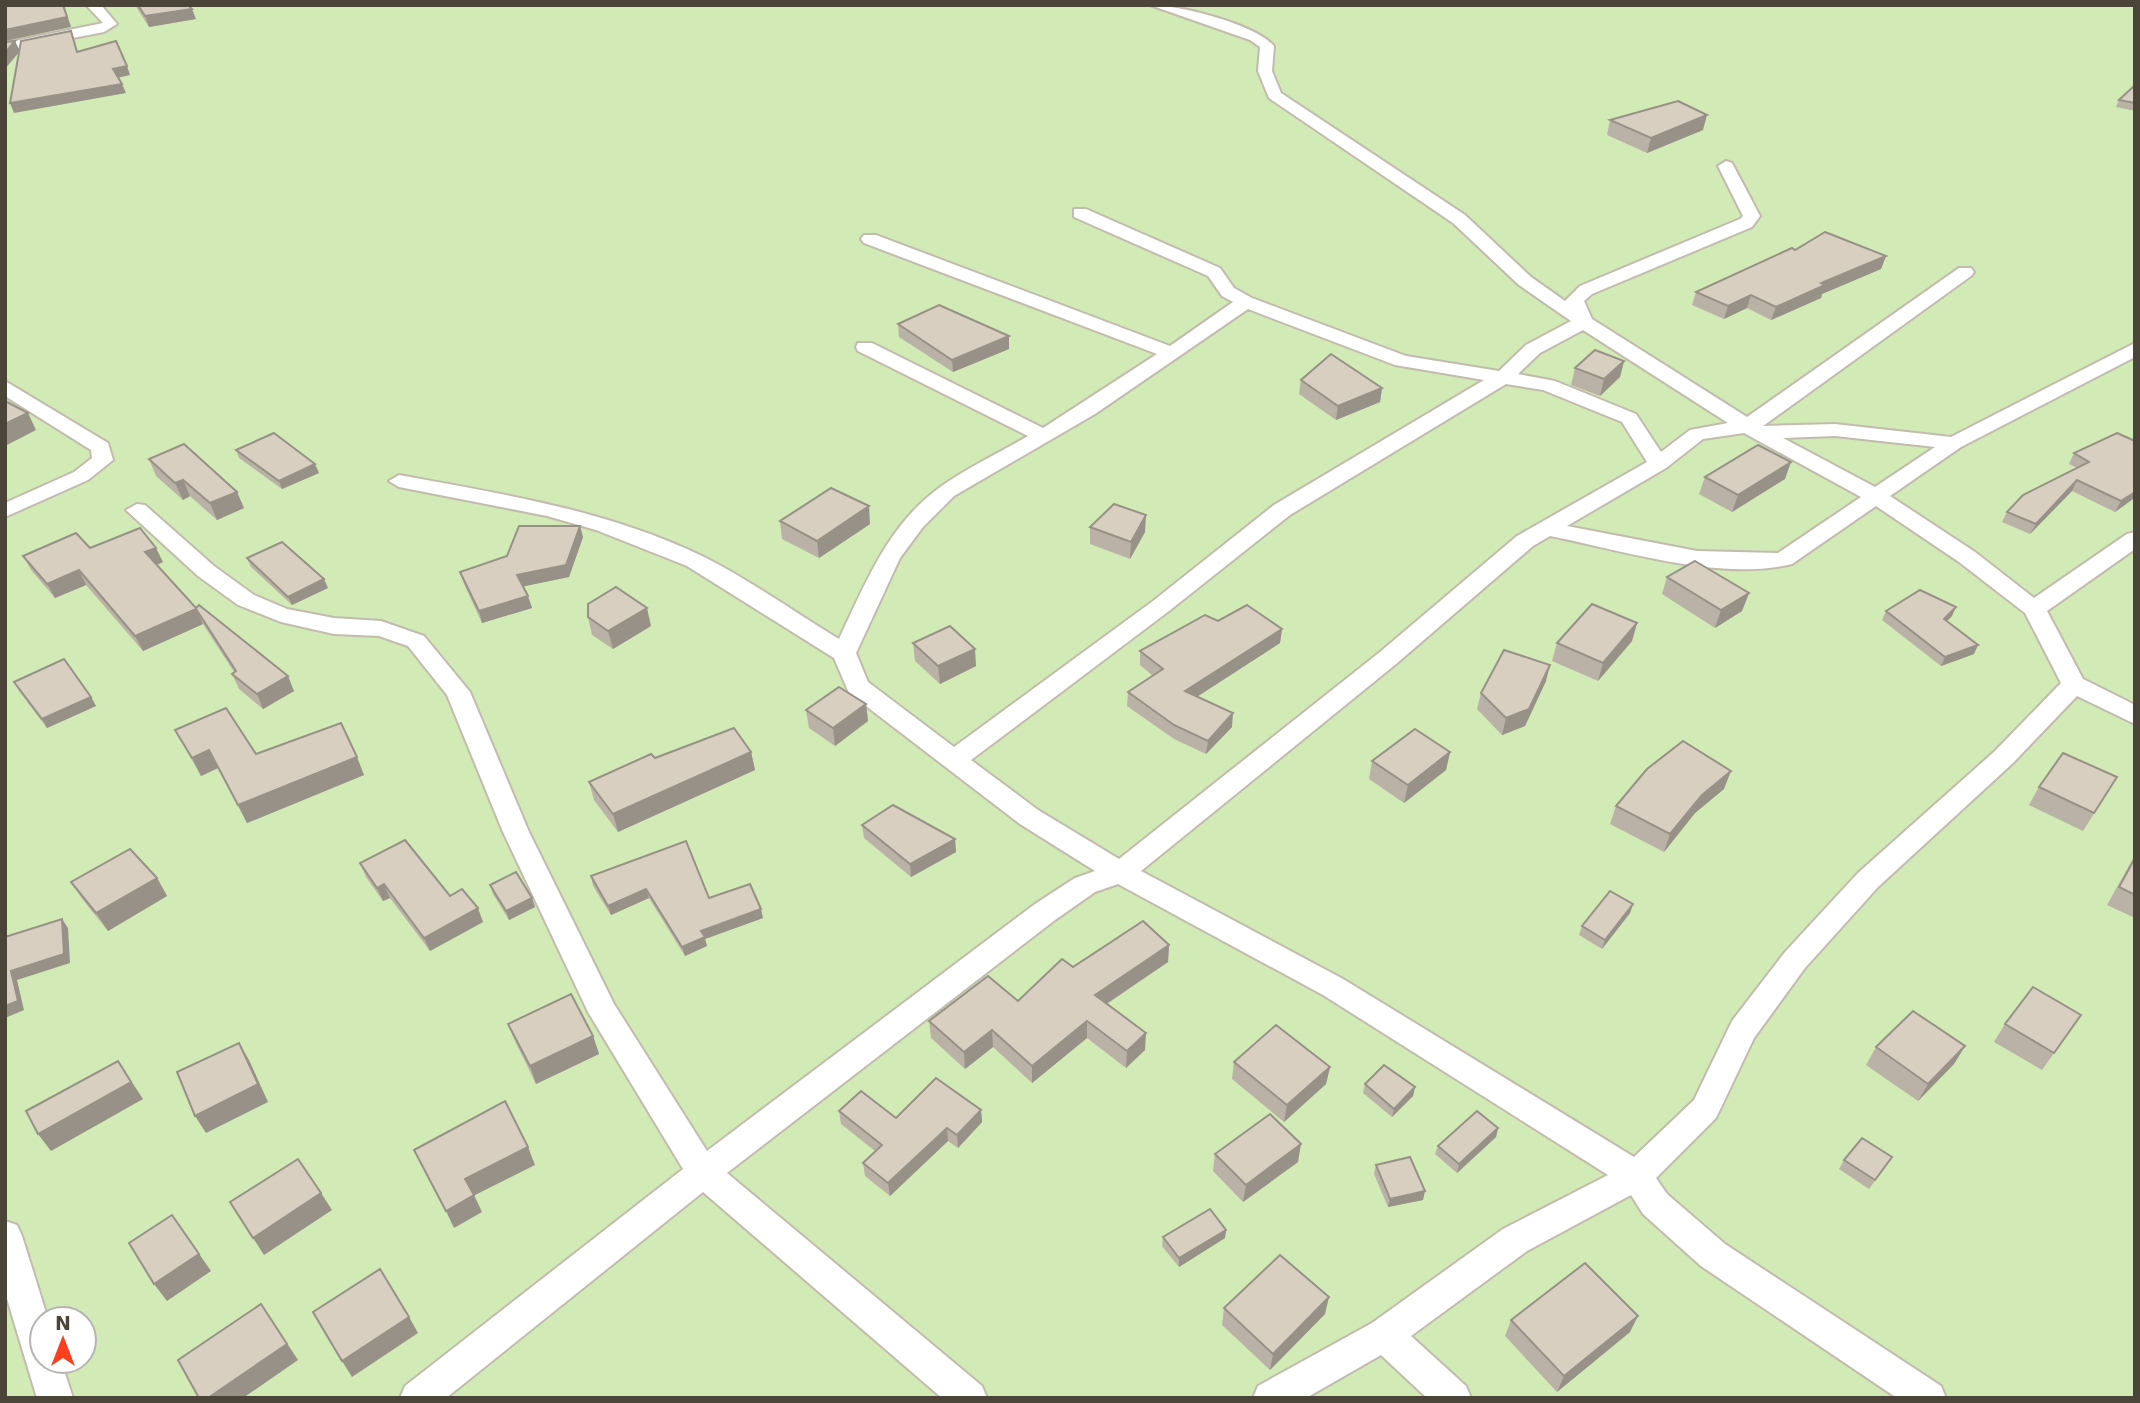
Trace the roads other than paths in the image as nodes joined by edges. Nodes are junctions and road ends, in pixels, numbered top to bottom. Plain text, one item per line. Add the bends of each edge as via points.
1 (93, 5) edge
2 (1157, 5) edge
3 (5, 47) edge
4 (1726, 166) dead end
5 (1080, 213) dead end
6 (870, 239) dead end
7 (1965, 272) dead end
8 (1246, 302) junction
9 (1584, 322) junction
10 (865, 347) dead end
11 (2135, 349) edge
12 (1169, 352) junction
13 (1504, 377) junction
14 (5, 387) edge
15 (1755, 429) junction
16 (1042, 435) junction
17 (1954, 443) junction
18 (1659, 464) junction
19 (399, 481) dead end
20 (1875, 496) junction
21 (137, 510) dead end
22 (5, 511) edge
23 (1544, 528) junction
24 (2135, 539) edge
25 (2034, 608) junction
26 (844, 653) junction
27 (2074, 684) junction
28 (2135, 716) edge
29 (952, 761) junction
30 (1120, 873) junction
31 (703, 1173) junction
32 (1637, 1176) junction
33 (5, 1237) edge
34 (28, 1311) edge
35 (1384, 1335) junction
36 (48, 1375) edge
37 (55, 1398) edge
38 (418, 1398) edge
39 (969, 1398) edge
40 (1271, 1398) edge
41 (1454, 1398) edge
42 (1928, 1398) edge

1 - 3 street via 110,24
2 - 9 street via 1238,31 1267,46 1265,71 1274,95 1459,219 1525,281
4 - 9 street via 1752,216 1746,223 1586,290 1574,300
5 - 8 street via 1214,272 1228,292
6 - 12 street
7 - 15 street
8 - 12 street
8 - 13 street via 1402,361
9 - 13 street via 1533,349
9 - 15 street
10 - 16 street
11 - 17 street
12 - 16 street via 1088,410
13 - 18 street via 1548,385 1629,418
13 - 29 street via 1282,510
14 - 22 street via 101,447 103,460 81,476
15 - 17 street via 1835,430
15 - 18 street via 1698,434
15 - 20 street
16 - 26 street via 969,477 915,522 890,557
17 - 20 street
18 - 23 street
19 - 26 street via 549,510 659,546 695,561
20 - 23 street via 1784,559 1758,563
20 - 25 street
21 - 31 street via 246,600 281,615 334,626 381,629 416,641 458,692 516,832 603,1012
23 - 30 street
24 - 25 street
25 - 27 street
26 - 29 street via 858,687
27 - 28 street
27 - 32 street via 2004,757 1868,880 1795,960 1743,1030 1705,1110
29 - 30 street via 1029,817
30 - 31 street via 1085,885 1045,912
30 - 32 street via 1333,987
31 - 38 street
31 - 39 street
32 - 35 street via 1515,1240
32 - 42 street via 1655,1204 1713,1255
33 - 34 street
35 - 40 street
35 - 41 street
36 - 37 street

